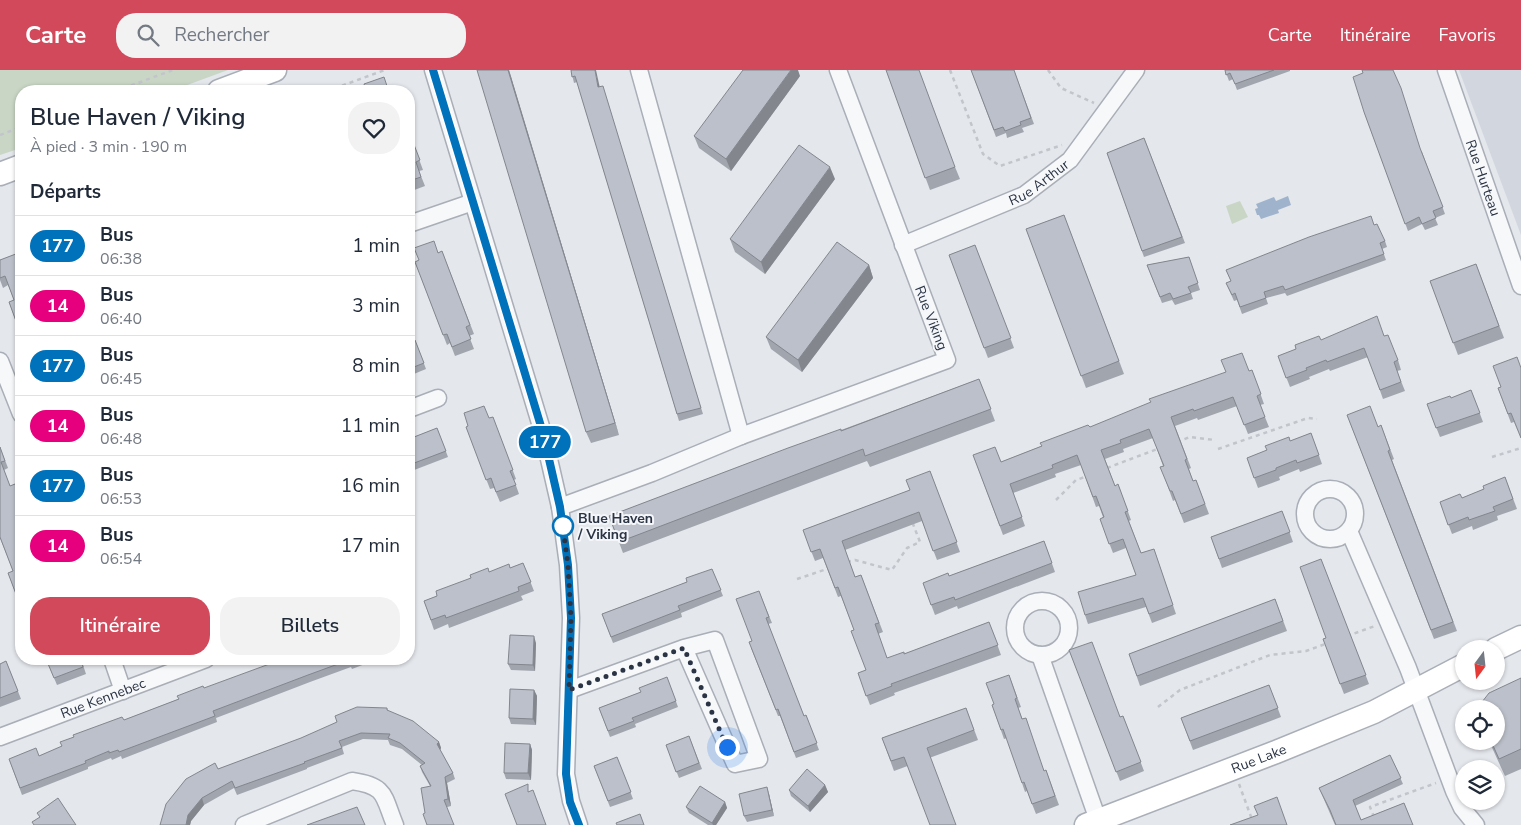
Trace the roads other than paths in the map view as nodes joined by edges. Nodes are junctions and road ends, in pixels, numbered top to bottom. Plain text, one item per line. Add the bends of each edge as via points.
1 (275, 70) edge
2 (433, 70) edge
3 (639, 70) edge
4 (838, 70) edge
5 (1136, 70) edge
6 (1446, 70) edge
7 (235, 85) edge
8 (15, 168) edge
9 (0, 174) edge
10 (473, 202) junction
11 (415, 222) edge
12 (902, 245) junction
13 (1521, 286) edge
14 (0, 361) edge
15 (14, 374) edge
16 (438, 398) dead end
17 (415, 407) edge
18 (741, 436) junction
19 (560, 507) junction
20 (1349, 532) dead end
21 (1521, 637) edge
22 (1505, 645) edge
23 (684, 648) junction
24 (1040, 655) dead end
25 (114, 665) edge
26 (190, 665) edge
27 (1455, 670) edge
28 (123, 690) junction
29 (569, 690) junction
30 (1416, 691) junction
31 (0, 737) edge
32 (1092, 823) edge
33 (244, 825) edge
34 (395, 825) edge
35 (579, 825) edge
36 (1476, 825) edge

1 - 7 street
2 - 10 street
3 - 18 street
4 - 12 street, Rue Viking
5 - 12 street, Rue Arthur via 1070,160 1024,195
6 - 13 street, Rue Hurteau
8 - 9 street
10 - 11 street
10 - 19 street via 543,433
12 - 18 street, Rue Viking via 947,360
14 - 15 street
16 - 17 street
18 - 19 street, Rue Viking
19 - 29 street via 571,618
20 - 30 street
21 - 22 street
23 - 23 street via 735,764 759,759 715,640
23 - 29 street
24 - 32 street, Rue Lake
25 - 28 street
26 - 28 street, Rue Kennebec
27 - 30 street, Rue Lake
28 - 31 street, Rue Kennebec
29 - 35 street via 566,774 570,802
30 - 32 street, Rue Lake via 1374,712
30 - 36 street via 1462,808
33 - 34 street via 352,780 370,783 381,791

